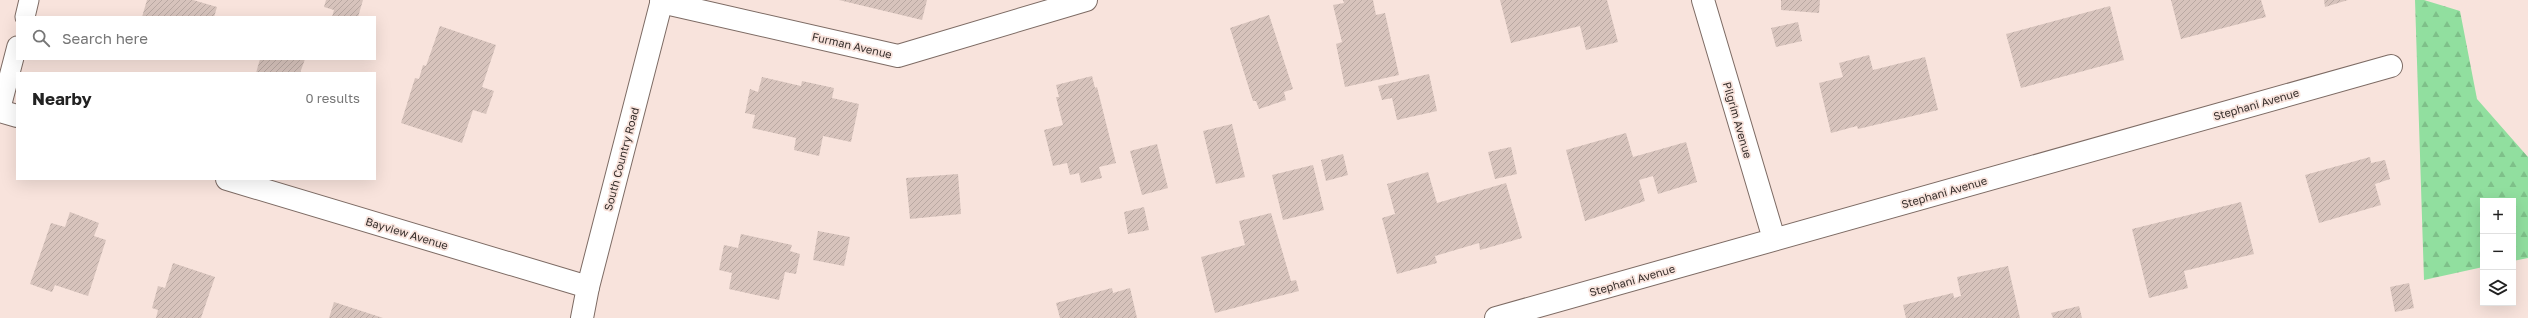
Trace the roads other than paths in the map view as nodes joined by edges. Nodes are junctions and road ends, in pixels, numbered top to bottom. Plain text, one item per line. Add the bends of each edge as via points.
1 (29, 0) edge
2 (1086, 0) edge
3 (1703, 0) edge
4 (661, 1) edge
5 (1060, 4) edge
6 (25, 16) edge
7 (16, 50) edge
8 (2391, 66) dead end
9 (0, 111) edge
10 (16, 116) edge
11 (230, 180) edge
12 (1774, 239) junction
13 (588, 287) junction
14 (582, 318) edge
15 (1496, 318) edge

1 - 6 lane
2 - 5 street, Furman Avenue
3 - 12 street, Pilgrim Avenue
4 - 5 street, Furman Avenue via 898,56
4 - 13 street, South Country Road
7 - 9 lane
8 - 12 street, Stephani Avenue
9 - 10 street
11 - 13 street, Bayview Avenue
12 - 15 street, Stephani Avenue
13 - 14 street, South Country Road

